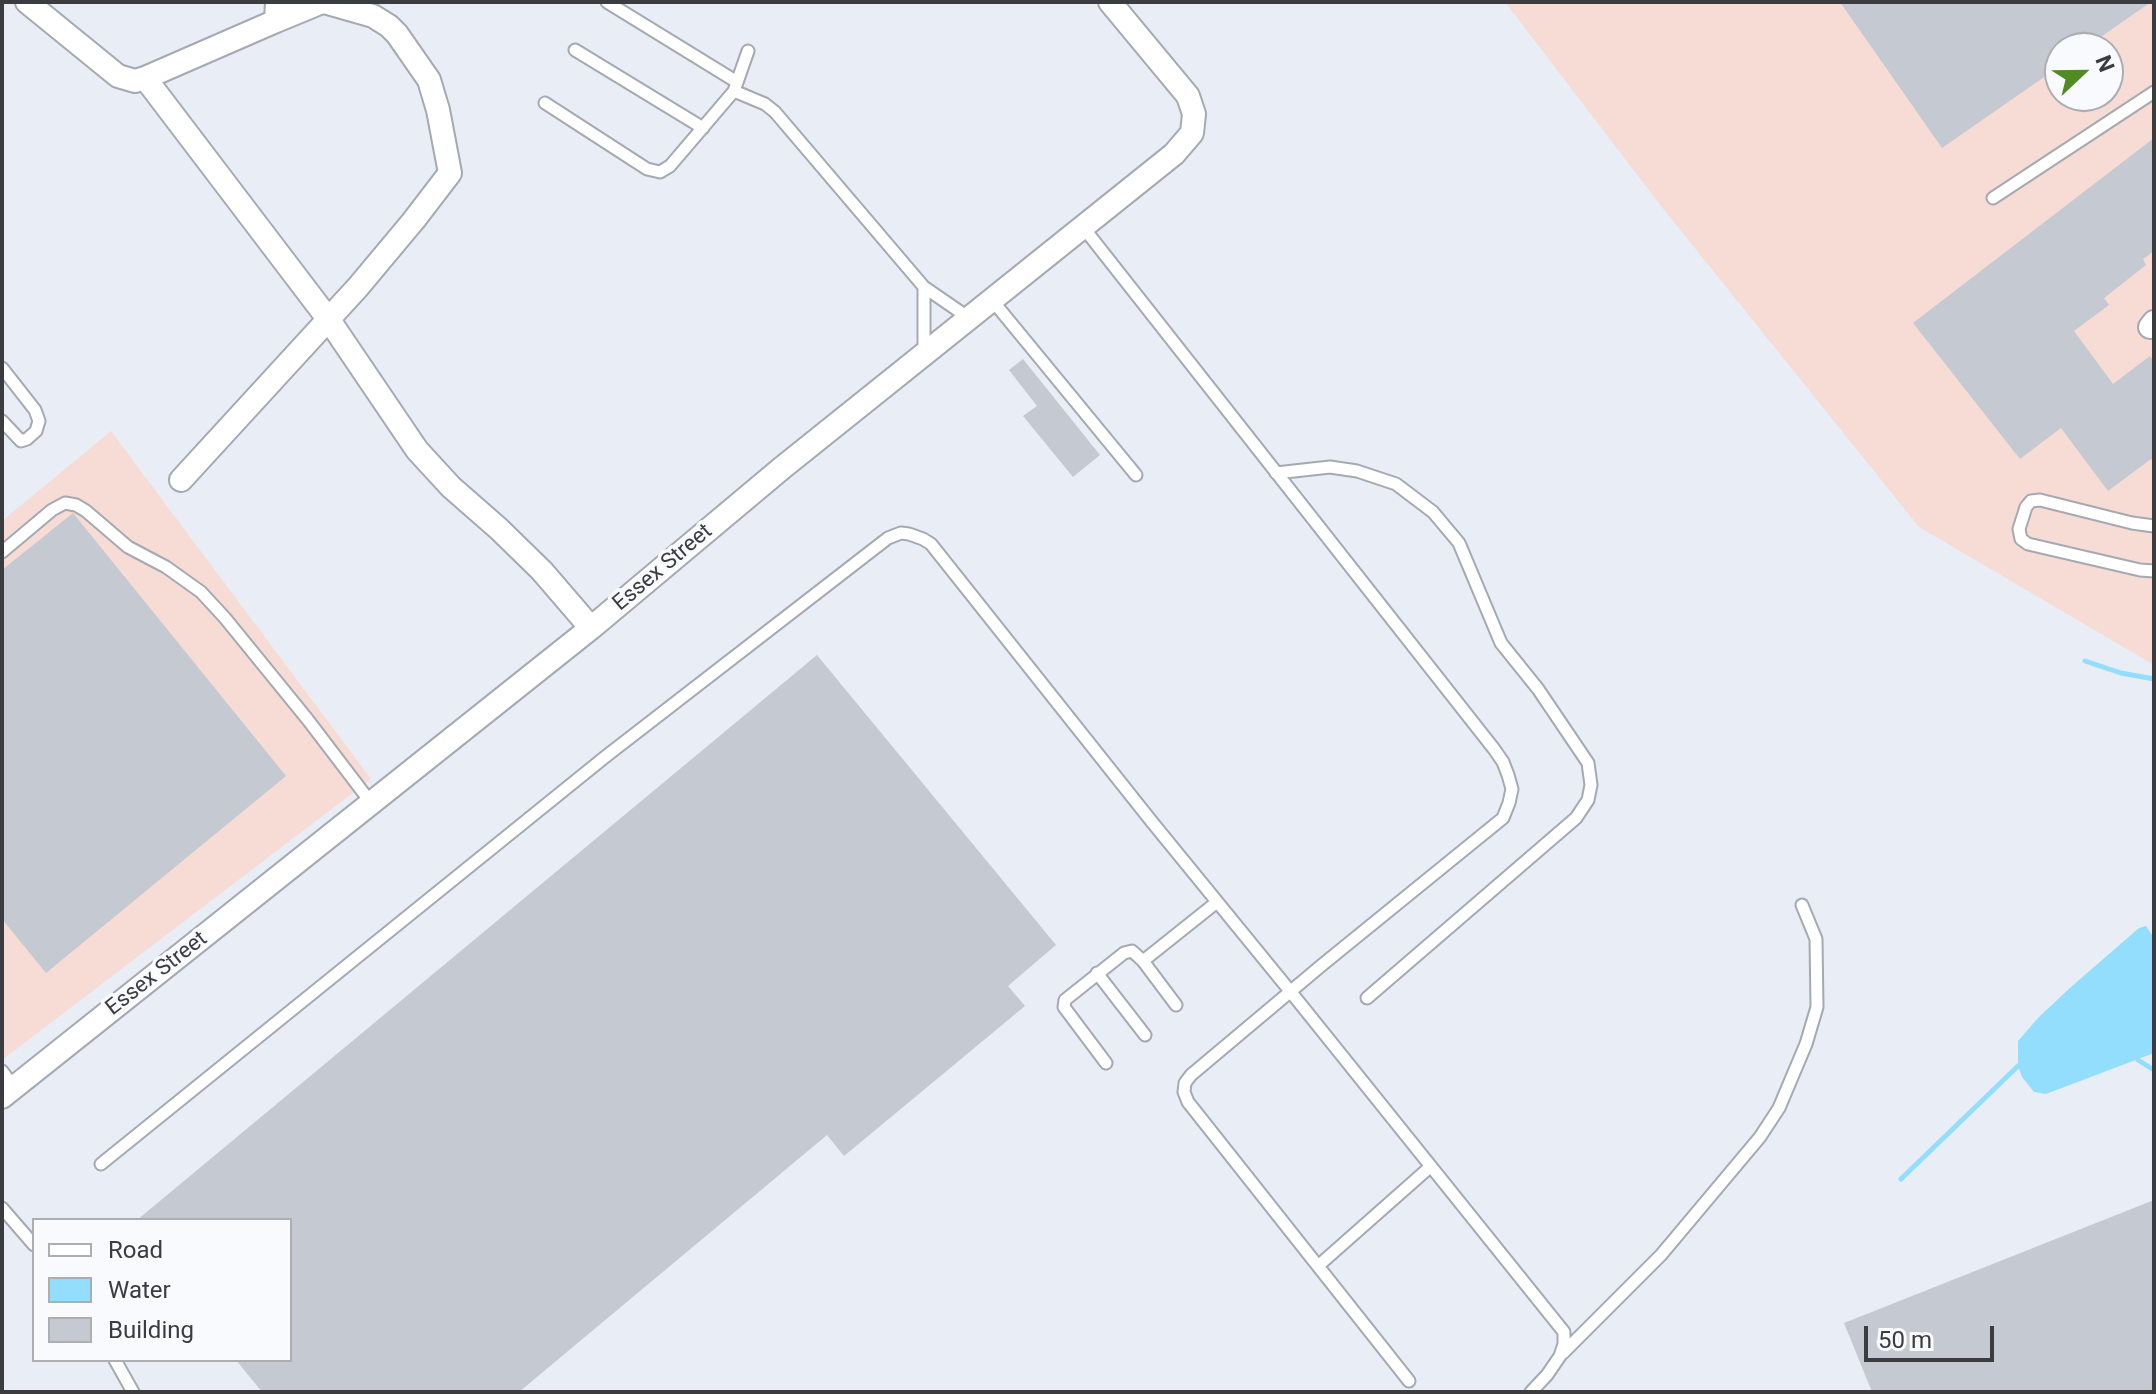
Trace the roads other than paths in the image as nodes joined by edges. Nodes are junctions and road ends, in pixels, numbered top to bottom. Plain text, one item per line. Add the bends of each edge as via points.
1 (27, 2) edge
2 (607, 2) edge
3 (1110, 2) edge
4 (331, 3) edge
5 (363, 7) edge
6 (276, 12) edge
7 (575, 50) dead end
8 (748, 51) dead end
9 (145, 78) junction
10 (736, 86) junction
11 (2154, 92) edge
12 (545, 103) dead end
13 (703, 128) junction
14 (1993, 198) dead end
15 (1083, 227) junction
16 (924, 287) junction
17 (992, 300) junction
18 (969, 318) junction
19 (329, 320) junction
20 (924, 354) junction
21 (2, 368) edge
22 (2, 421) edge
23 (1276, 473) junction
24 (1136, 475) dead end
25 (181, 480) dead end
26 (2154, 526) edge
27 (2, 552) edge
28 (2154, 571) edge
29 (591, 628) junction
30 (372, 804) junction
31 (1217, 902) junction
32 (1802, 905) dead end
33 (1143, 961) junction
34 (1097, 973) junction
35 (1290, 991) junction
36 (1367, 998) dead end
37 (1176, 1005) dead end
38 (1145, 1035) dead end
39 (1106, 1063) dead end
40 (6, 1085) edge
41 (101, 1164) dead end
42 (1430, 1167) junction
43 (2, 1208) edge
44 (32, 1243) edge
45 (1318, 1266) junction
46 (1560, 1356) junction
47 (116, 1362) edge
48 (1409, 1381) dead end
49 (133, 1392) edge
50 (1531, 1392) edge

1 - 9 street via 118,76
2 - 10 lane
3 - 15 street, Essex Street via 1188,96 1194,123 1174,154
4 - 5 street
4 - 6 street
5 - 19 street via 389,26 429,80 450,173
6 - 9 street
7 - 13 lane
8 - 10 lane
9 - 19 street
10 - 13 lane
10 - 16 lane via 775,112
11 - 14 lane
12 - 13 lane via 647,169 660,172
15 - 17 street, Essex Street
15 - 23 lane
16 - 18 lane
16 - 20 lane
17 - 18 street, Essex Street
17 - 24 lane
18 - 20 street, Essex Street
19 - 25 street
19 - 29 street via 424,459 542,571
20 - 29 street, Essex Street
21 - 22 lane via 39,421 36,431 21,441
23 - 35 lane via 1494,749 1512,789 1503,818
23 - 36 lane via 1330,467 1357,471 1396,484 1433,512 1459,543 1501,643 1588,763 1588,800 1576,818
26 - 28 lane via 2040,500 2026,507 2019,529 2028,544
27 - 30 lane via 65,503 86,511 128,547 201,592
29 - 30 street, Essex Street
30 - 40 street, Essex Street
31 - 33 lane
31 - 35 lane
31 - 41 lane via 931,544 901,533 605,757
32 - 46 lane via 1816,939 1817,1007 1779,1108 1661,1255
33 - 34 lane via 1129,951
33 - 37 lane
34 - 38 lane
34 - 39 lane via 1065,1000 1064,1007
35 - 42 lane
35 - 45 lane via 1191,1075 1184,1092
42 - 45 lane
42 - 46 lane via 1564,1332
43 - 44 lane
45 - 48 lane
46 - 50 lane
47 - 49 lane

